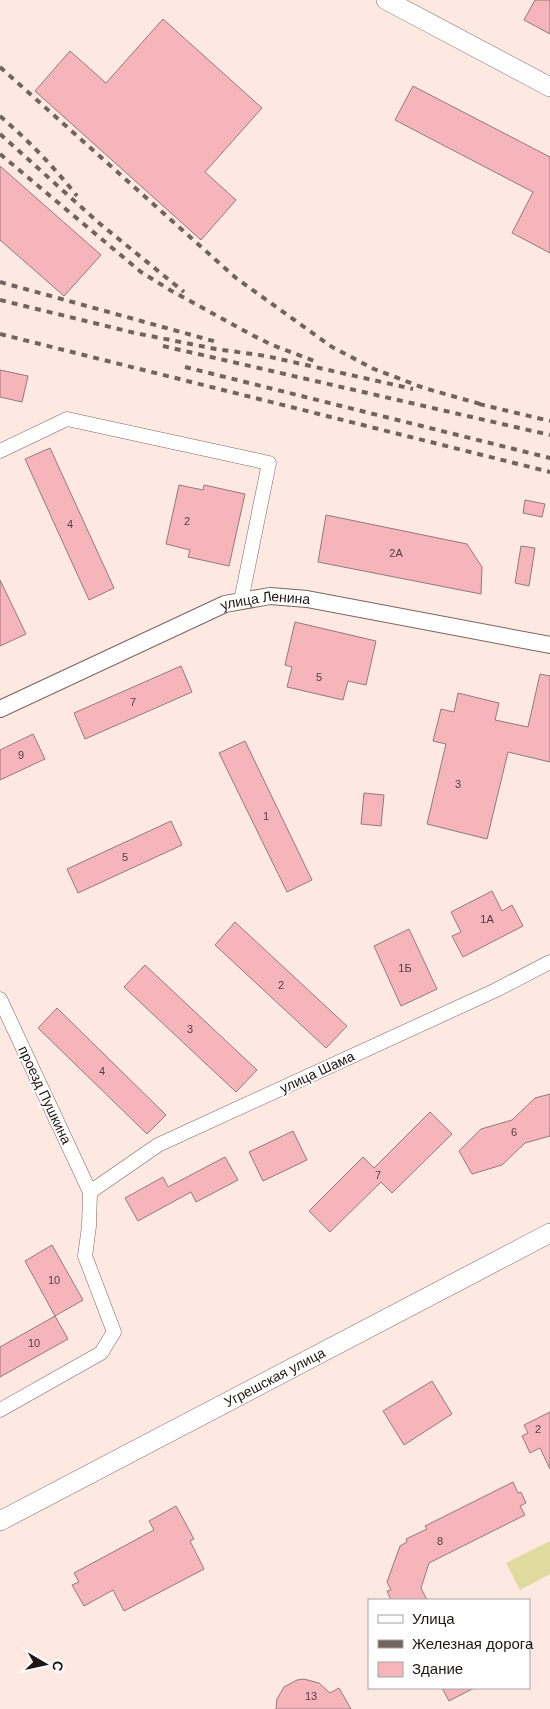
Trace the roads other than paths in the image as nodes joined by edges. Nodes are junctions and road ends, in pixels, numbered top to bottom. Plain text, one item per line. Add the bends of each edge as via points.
1 (386, 0) edge
2 (550, 87) edge
3 (0, 451) edge
4 (241, 601) junction
5 (550, 645) edge
6 (0, 710) edge
7 (550, 962) edge
8 (0, 999) edge
9 (90, 1192) junction
10 (550, 1233) edge
11 (0, 1410) edge
12 (0, 1521) edge

1 - 2 main road
3 - 4 street via 67,419 268,463
4 - 5 street, улица Ленина via 270,596 307,599
4 - 6 street, улица Ленина via 225,604
7 - 9 street, улица Шама via 496,990 158,1145
8 - 9 street, проезд Пушкина
9 - 11 street via 84,1256 114,1332 101,1352
10 - 12 main road, Угрешская улица

